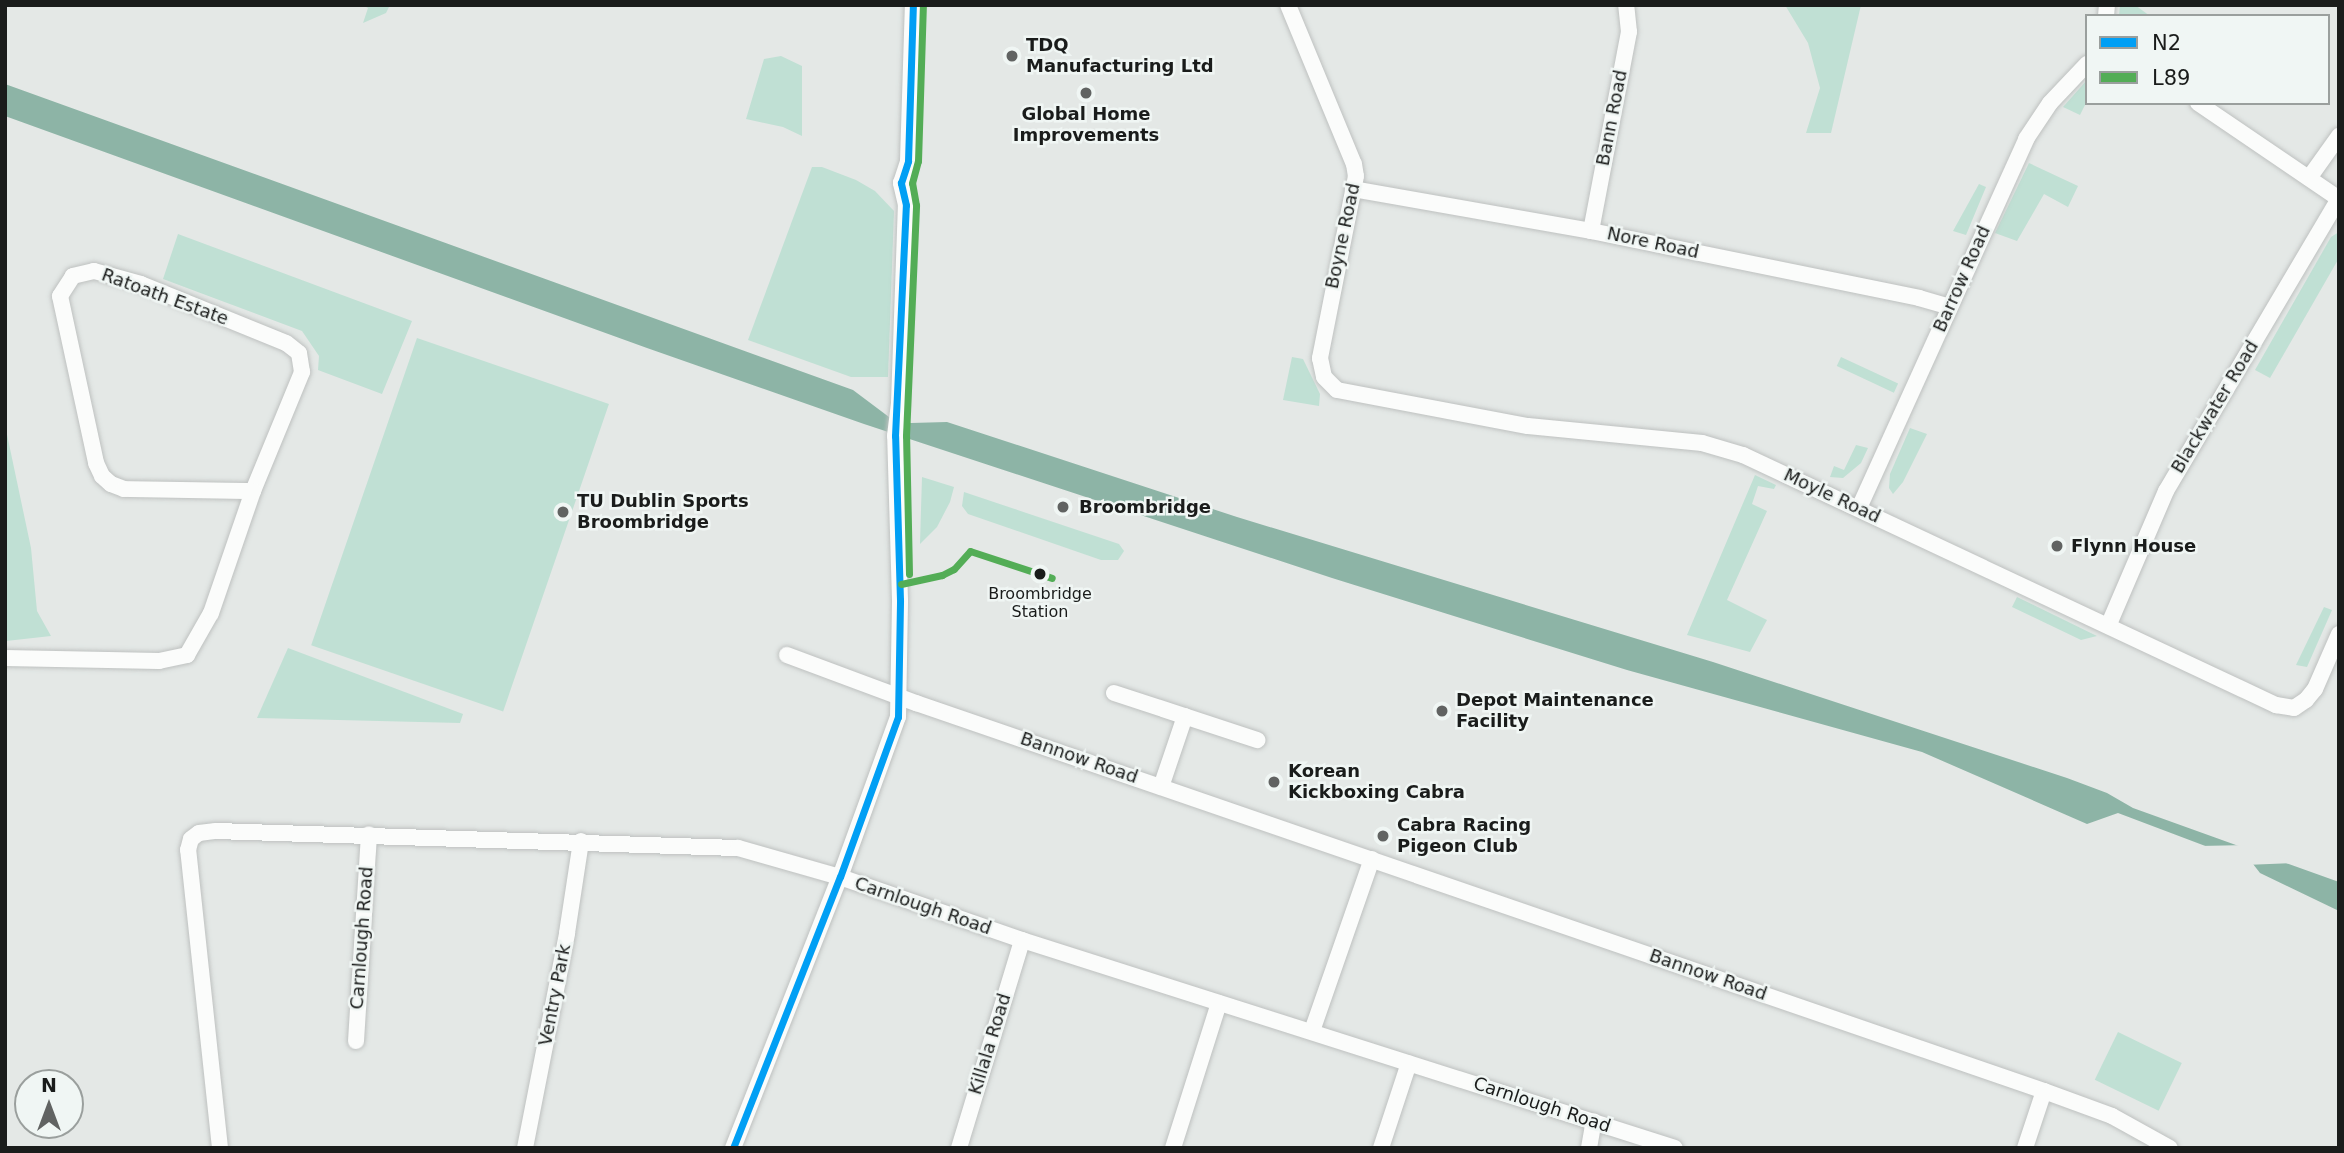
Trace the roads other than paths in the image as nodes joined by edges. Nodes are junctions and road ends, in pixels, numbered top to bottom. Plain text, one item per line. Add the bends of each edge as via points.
1 (913, 5) edge
2 (1288, 5) edge
3 (1626, 5) edge
4 (2085, 66) edge
5 (2201, 105) edge
6 (2339, 135) edge
7 (2309, 178) junction
8 (1353, 189) junction
9 (2339, 199) edge
10 (1591, 231) junction
11 (1950, 307) junction
12 (1337, 390) joint
13 (253, 491) junction
14 (1859, 508) junction
15 (2109, 624) junction
16 (2339, 634) edge
17 (786, 655) dead end
18 (5, 658) edge
19 (1114, 693) dead end
20 (900, 698) junction
21 (1185, 716) junction
22 (1257, 740) dead end
23 (1161, 787) junction
24 (369, 834) junction
25 (581, 841) junction
26 (1372, 859) junction
27 (840, 877) junction
28 (1022, 940) junction
29 (1219, 1003) junction
30 (1312, 1031) junction
31 (356, 1041) dead end
32 (1409, 1063) junction
33 (2043, 1091) junction
34 (1594, 1121) junction
35 (220, 1148) edge
36 (525, 1148) edge
37 (733, 1148) edge
38 (959, 1148) edge
39 (1172, 1148) edge
40 (1381, 1148) edge
41 (1589, 1148) edge
42 (1675, 1148) edge
43 (2025, 1148) edge
44 (2170, 1148) edge

1 - 20 street via 908,161 901,183 906,205 895,467
2 - 8 street, Boyne Road via 1351,152 1356,176
3 - 10 street, Bann Road via 1629,32
4 - 11 street, Barrow Road via 2050,103 2026,139
5 - 7 street
6 - 7 street
7 - 9 street
8 - 10 street, Nore Road
8 - 12 street, Boyne Road via 1320,358 1324,377
9 - 15 street, Blackwater Road via 2166,491
10 - 11 street, Nore Road
11 - 14 street, Barrow Road
12 - 14 street, Moyle Road via 1528,426 1702,443 1743,455
13 - 13 street, Ratoath Estate via 302,372 299,353 286,342 141,284 94,271 73,276 60,296 102,476 124,489
13 - 18 street, Ratoath Estate via 211,614 187,655 159,661
14 - 15 street, Moyle Road
15 - 16 street, Moyle Road via 2276,705 2294,708 2315,689
17 - 20 street, Bannow Road
19 - 21 street
20 - 23 street, Bannow Road
20 - 27 street via 892,737
21 - 22 street
21 - 23 street
23 - 26 street, Bannow Road
24 - 25 street, Carnlough Road
24 - 31 street, Carnlough Road
24 - 35 street, Carnlough Road via 216,831 191,839 188,859
25 - 27 street, Carnlough Road via 738,848
25 - 36 street, Ventry Park
26 - 30 street
26 - 33 street, Bannow Road
27 - 28 street, Carnlough Road
27 - 37 street
28 - 29 street, Carnlough Road
28 - 38 street, Killala Road
29 - 30 street, Carnlough Road
29 - 39 street
30 - 32 street, Carnlough Road
32 - 34 street, Carnlough Road
32 - 40 street
33 - 43 street
33 - 44 street, Bannow Road via 2112,1116
34 - 41 street
34 - 42 street, Carnlough Road

